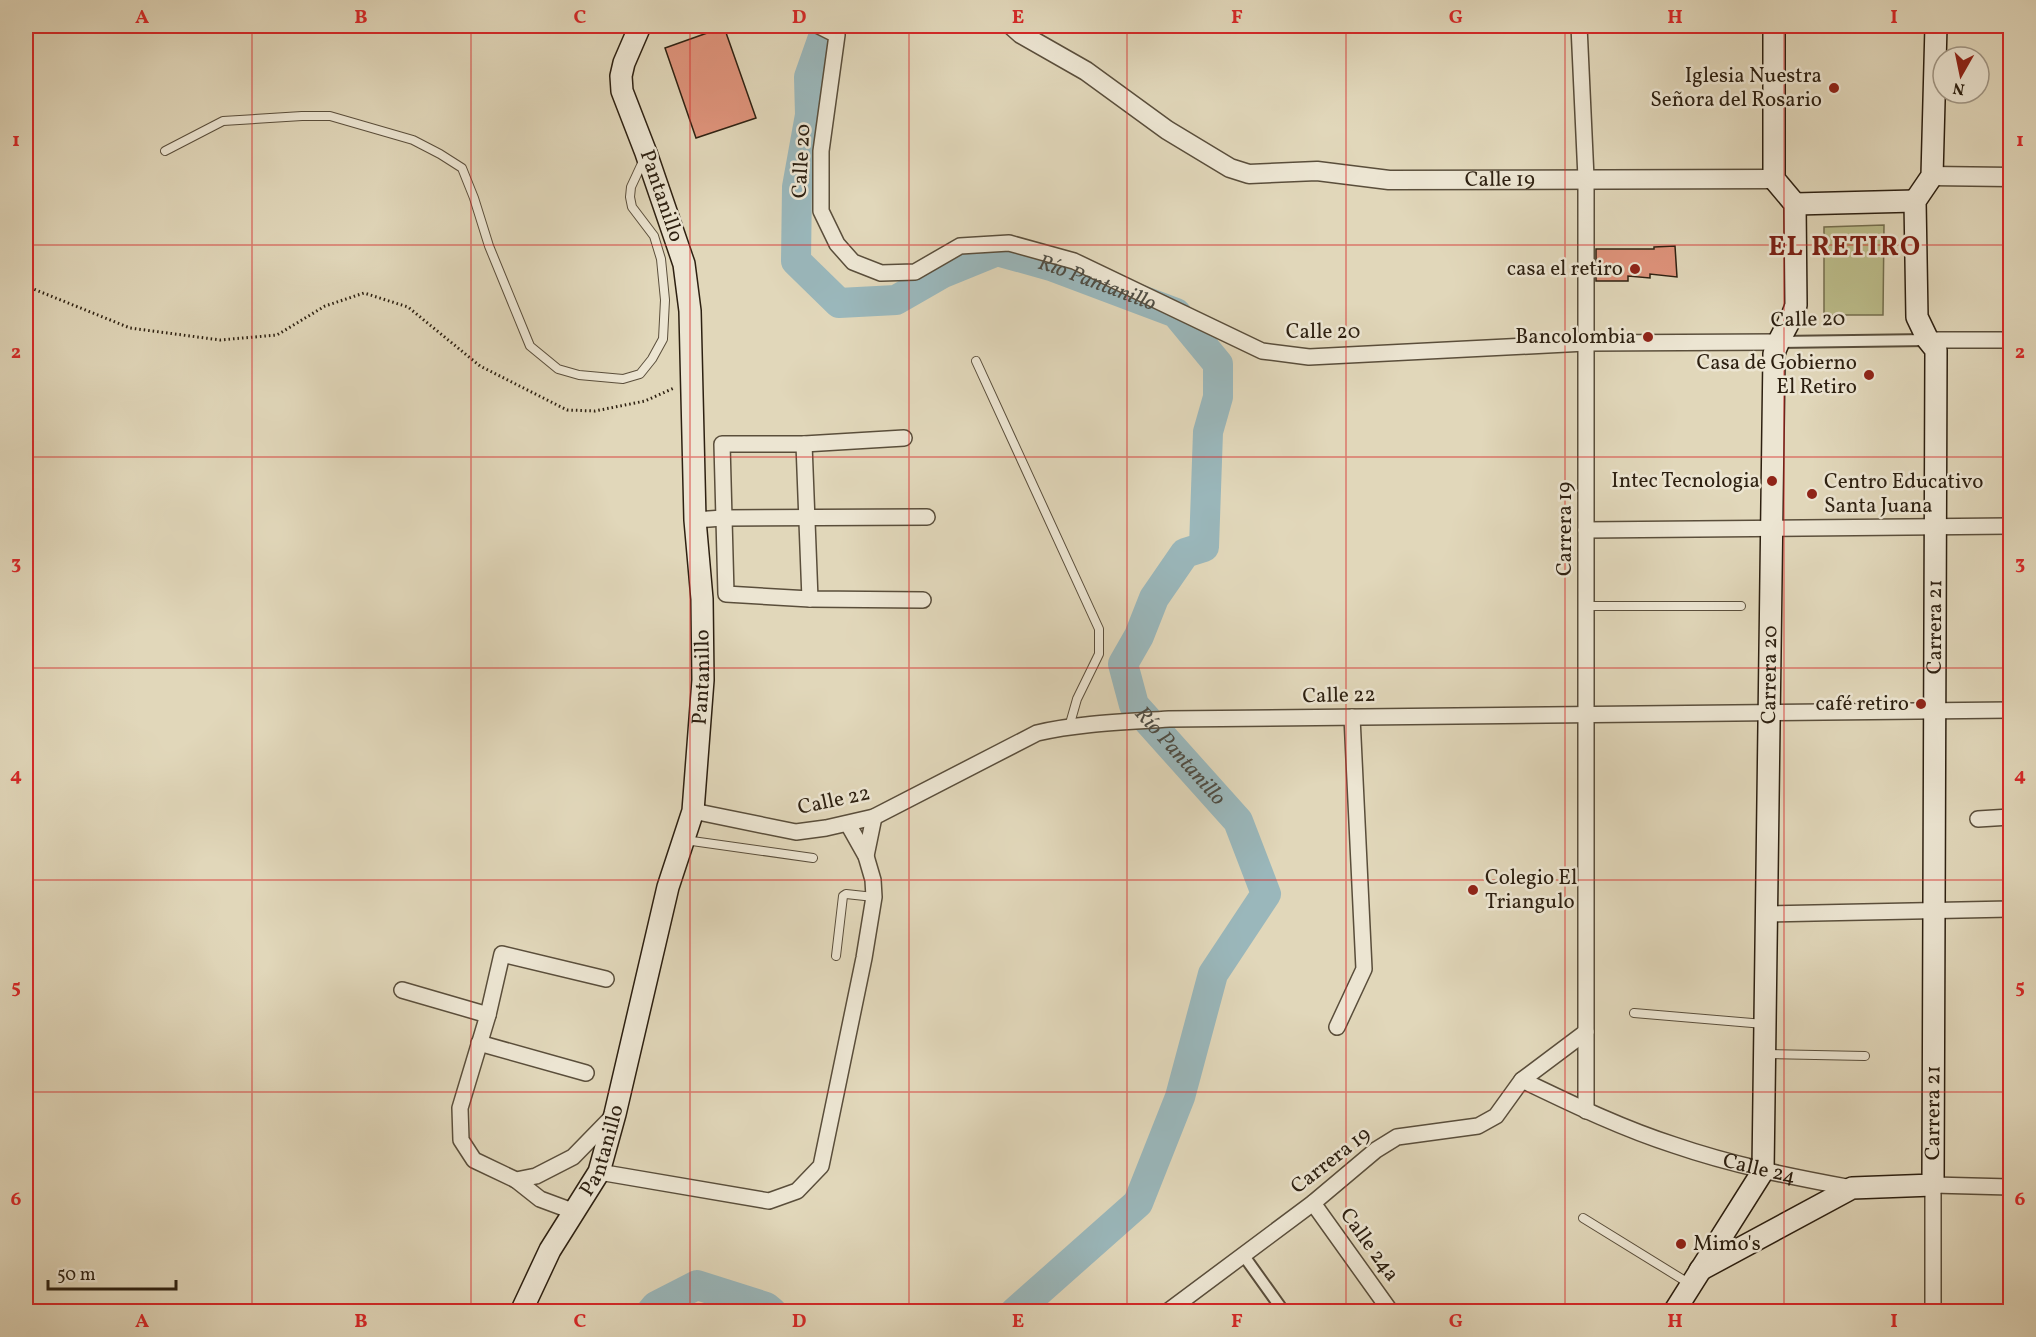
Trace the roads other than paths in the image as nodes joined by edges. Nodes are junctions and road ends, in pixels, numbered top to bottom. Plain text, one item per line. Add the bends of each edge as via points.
1 (640, 26) edge
2 (819, 26) edge
3 (1012, 26) edge
4 (1579, 26) edge
5 (1774, 26) edge
6 (1936, 26) edge
7 (165, 151) dead end
8 (646, 153) junction
9 (1932, 176) junction
10 (2010, 177) edge
11 (1586, 178) junction
12 (1774, 179) junction
13 (1915, 201) junction
14 (1795, 204) junction
15 (1928, 340) junction
16 (2010, 340) edge
17 (1777, 342) junction
18 (1586, 344) junction
19 (976, 361) dead end
20 (904, 438) dead end
21 (804, 444) junction
22 (927, 517) dead end
23 (723, 518) junction
24 (807, 519) junction
25 (695, 520) junction
26 (2010, 526) edge
27 (1935, 527) junction
28 (1771, 528) junction
29 (1586, 530) junction
30 (810, 598) junction
31 (923, 600) dead end
32 (1586, 606) junction
33 (1741, 606) dead end
34 (2010, 710) edge
35 (1935, 711) junction
36 (1769, 713) junction
37 (1586, 715) junction
38 (1352, 717) junction
39 (1069, 727) junction
40 (693, 811) junction
41 (874, 817) junction
42 (2010, 817) edge
43 (1978, 819) dead end
44 (848, 824) junction
45 (683, 839) junction
46 (866, 856) junction
47 (813, 858) dead end
48 (874, 897) junction
49 (2010, 909) edge
50 (1934, 911) junction
51 (1766, 914) junction
52 (836, 956) dead end
53 (606, 979) dead end
54 (402, 990) dead end
55 (1634, 1013) dead end
56 (488, 1015) junction
57 (1764, 1024) junction
58 (1336, 1027) dead end
59 (1586, 1032) junction
60 (479, 1043) junction
61 (1764, 1054) junction
62 (1865, 1056) dead end
63 (586, 1073) dead end
64 (1522, 1080) junction
65 (1586, 1111) junction
66 (615, 1114) junction
67 (1763, 1171) junction
68 (599, 1172) junction
69 (516, 1180) junction
70 (1933, 1185) junction
71 (2010, 1187) edge
72 (1852, 1188) junction
73 (1313, 1203) junction
74 (575, 1212) junction
75 (1583, 1218) dead end
76 (1244, 1256) junction
77 (1696, 1277) junction
78 (521, 1311) edge
79 (1167, 1311) edge
80 (1284, 1311) edge
81 (1392, 1311) edge
82 (1674, 1311) edge
83 (1933, 1311) edge

1 - 8 main road, Pantanillo via 621,76 622,91
2 - 18 street, Calle 20 via 837,35 821,151 821,211 837,244 853,262 881,273 915,272 960,246 1009,243 1074,261 1262,351 1309,357
3 - 11 street, Calle 19 via 1086,71 1167,130 1230,168 1249,174 1317,171 1389,180
4 - 11 street, Carrera 19
5 - 12 main road
6 - 9 main road
7 - 8 lane via 223,121 302,116 330,116 413,140 462,168 530,346 558,369 623,379 640,374 663,339 666,300 661,259 654,236 632,207 630,197
8 - 25 main road, Pantanillo via 684,264 690,311
9 - 10 street
9 - 13 main road
11 - 12 street, Calle 19
11 - 18 street, Carrera 19
12 - 14 main road
13 - 14 main road
13 - 15 main road, Carrera 21 via 1917,317
14 - 17 main road, Carrera 20 via 1796,305
15 - 16 street, Calle 20
15 - 17 street, Calle 20
15 - 27 main road, Carrera 21 via 1936,350
17 - 18 street, Calle 20
17 - 28 main road, Carrera 20
18 - 29 street, Carrera 19
19 - 39 lane via 1099,629 1099,654 1077,699
20 - 21 street
21 - 23 street via 722,444
21 - 24 street
22 - 24 street
23 - 24 street
23 - 25 street
23 - 30 street via 726,594
24 - 30 street
25 - 40 main road, Pantanillo via 702,599 703,680
26 - 27 street
27 - 28 street
27 - 35 main road, Carrera 21
28 - 29 street
28 - 36 main road, Carrera 20
29 - 32 street, Carrera 19
30 - 31 street
32 - 33 lane
32 - 37 street, Carrera 19
34 - 35 street, Calle 22
35 - 36 street, Calle 22
35 - 50 main road, Carrera 21
36 - 37 street, Calle 22
36 - 51 main road, Carrera 20
37 - 38 street, Calle 22
37 - 59 street, Carrera 19
38 - 39 street, Calle 22 via 1169,719
38 - 58 street via 1364,969
39 - 41 street, Calle 22 via 1037,733
40 - 44 street, Calle 22 via 796,832
40 - 45 main road, Pantanillo
41 - 44 street, Calle 22
41 - 46 street
42 - 43 street
44 - 46 street
45 - 47 lane
45 - 66 main road, Pantanillo via 668,887
46 - 48 street
48 - 52 lane via 843,896
48 - 68 street via 821,1166 797,1191 769,1201
49 - 50 street
50 - 51 street
50 - 70 main road, Carrera 21
51 - 57 main road, Carrera 20
53 - 56 street via 502,954
54 - 56 street
55 - 57 lane
56 - 60 street
57 - 61 main road, Carrera 20
59 - 64 street, Carrera 19
59 - 65 street, Carrera 19
60 - 63 street
60 - 69 street via 460,1108 461,1140 474,1160
61 - 62 lane
61 - 67 main road, Carrera 20
64 - 65 street, Calle 24
64 - 73 street, Carrera 19 via 1496,1116 1478,1126 1397,1137
65 - 67 street, Calle 24 via 1673,1145
66 - 68 main road, Pantanillo
66 - 69 street via 573,1157 536,1176
67 - 72 street, Calle 24
67 - 77 main road
68 - 74 main road, Pantanillo
69 - 74 street via 540,1199
70 - 71 street, Calle 24
70 - 72 main road, Calle 24
70 - 83 street, Carrera 21
72 - 77 main road
73 - 76 street, Carrera 19
73 - 81 street, Calle 24a
74 - 78 main road, Pantanillo via 550,1250
75 - 77 lane
76 - 79 street, Carrera 19
76 - 80 street
77 - 82 main road

